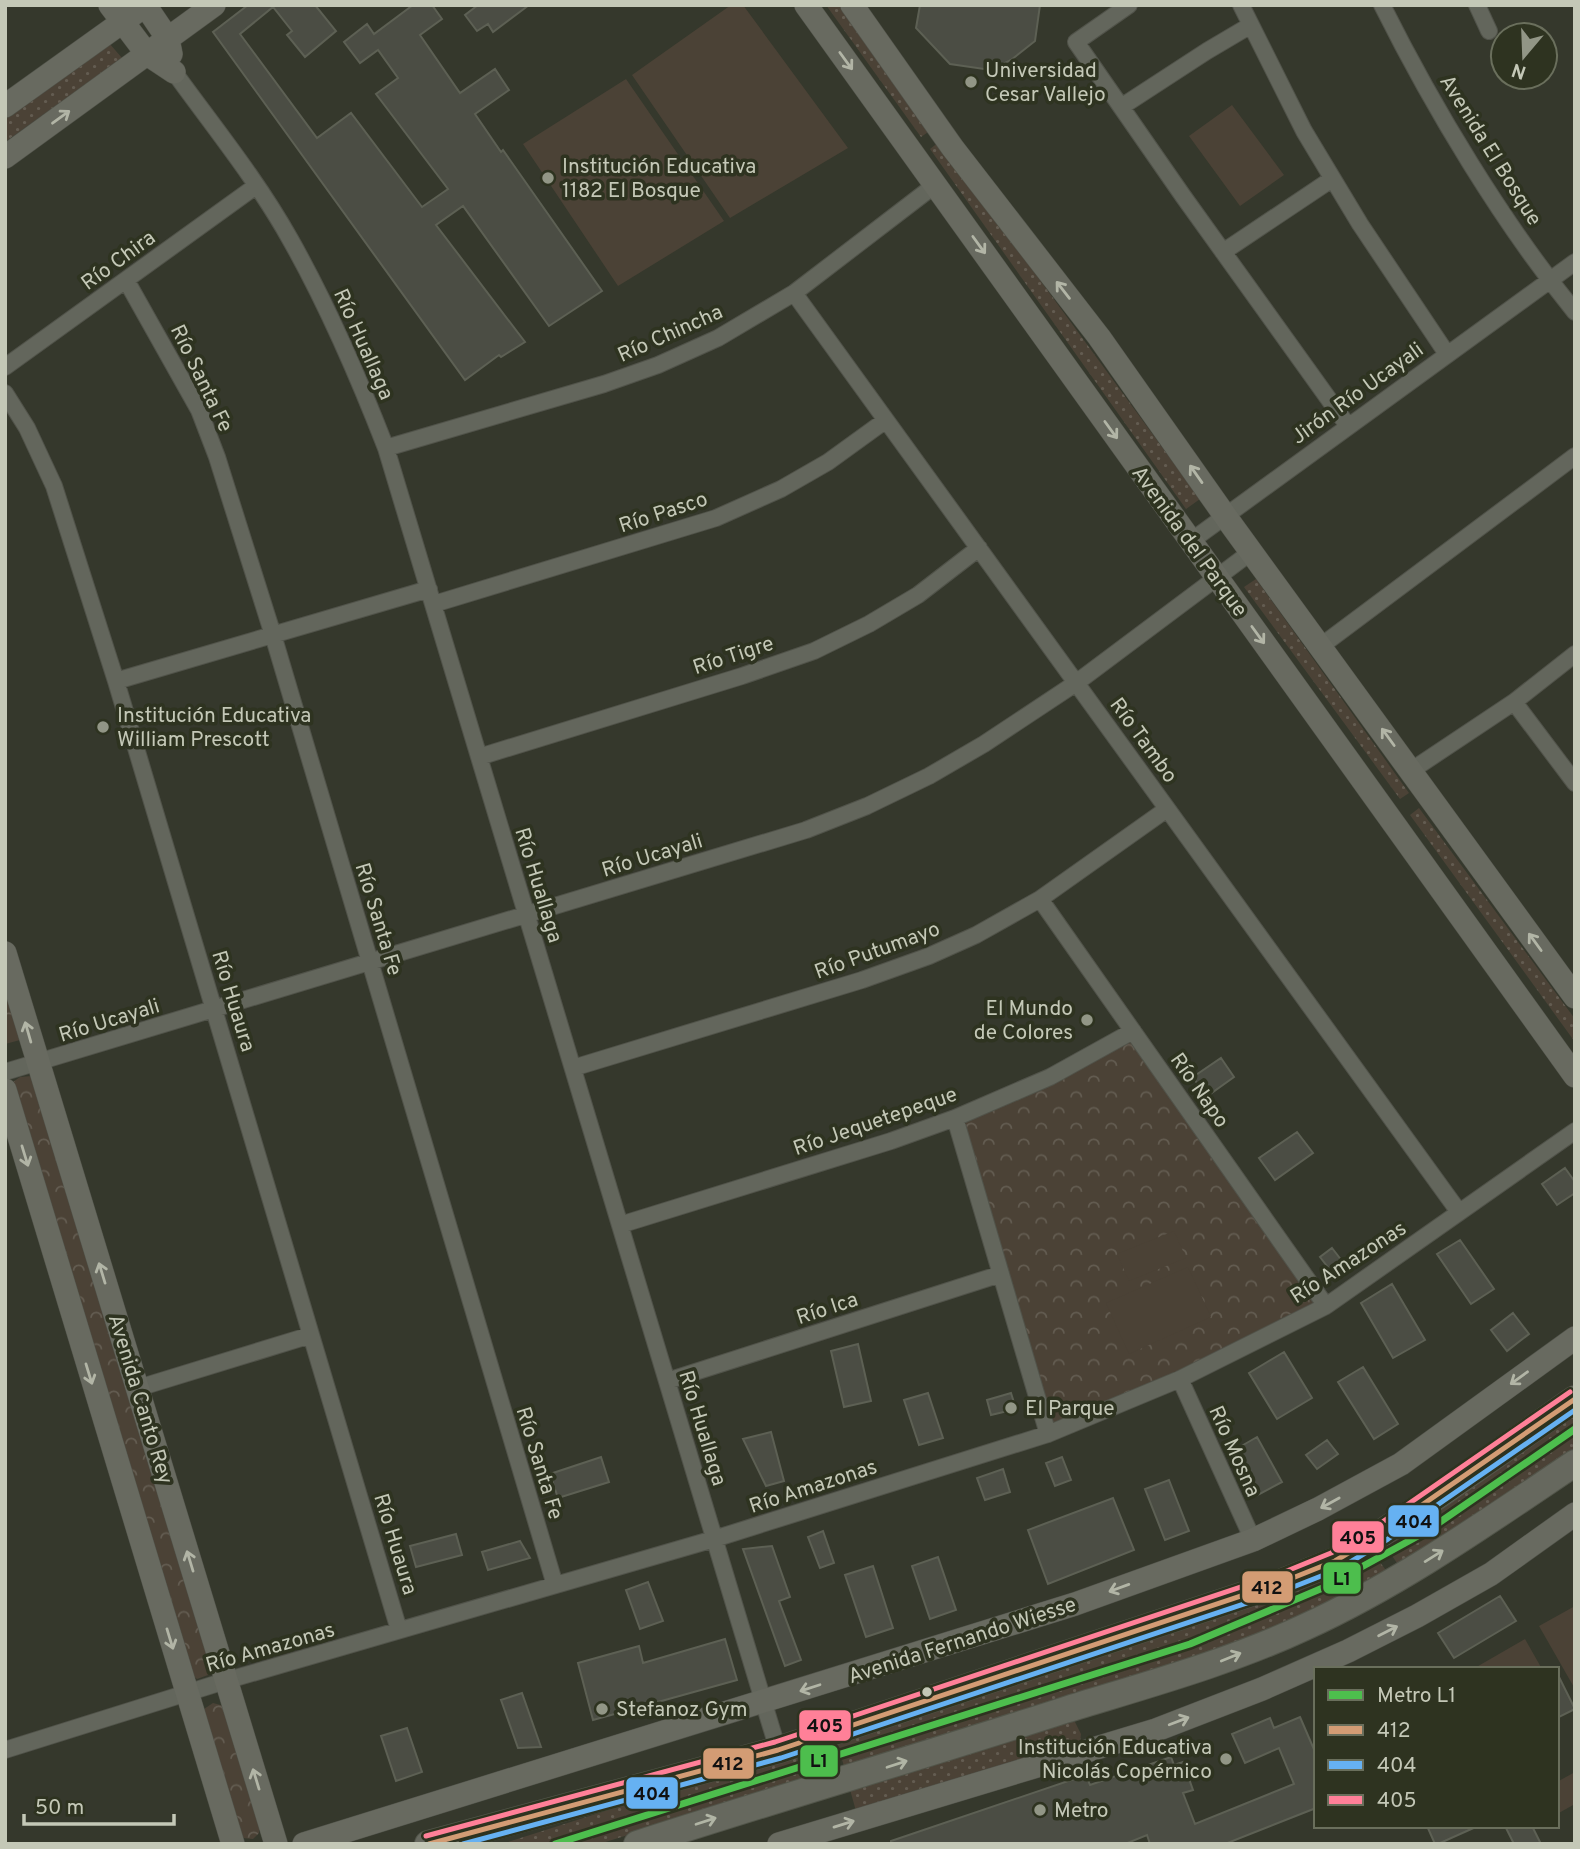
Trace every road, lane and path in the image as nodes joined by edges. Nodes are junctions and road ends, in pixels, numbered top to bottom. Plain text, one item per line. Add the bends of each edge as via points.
1 (145, 5) edge
2 (214, 5) edge
3 (806, 5) edge
4 (852, 5) edge
5 (1129, 5) edge
6 (1241, 5) edge
7 (1382, 5) edge
8 (1477, 5) edge
9 (116, 14) edge
10 (1251, 26) junction
11 (1489, 31) dead end
12 (168, 39) junction
13 (148, 54) junction
14 (174, 72) junction
15 (5, 106) edge
16 (1121, 107) junction
17 (5, 157) edge
18 (1332, 178) junction
19 (935, 185) junction
20 (256, 186) junction
21 (1223, 252) junction
22 (1575, 262) edge
23 (1549, 279) junction
24 (126, 280) junction
25 (794, 293) junction
26 (1575, 312) edge
27 (1447, 354) junction
28 (5, 367) edge
29 (5, 393) edge
30 (886, 420) junction
31 (1348, 426) junction
32 (386, 448) junction
33 (1575, 456) edge
34 (1225, 516) junction
35 (1191, 541) junction
36 (979, 548) junction
37 (1251, 552) junction
38 (1217, 578) junction
39 (432, 596) junction
40 (273, 635) junction
41 (1321, 646) junction
42 (1575, 654) edge
43 (116, 681) junction
44 (1076, 683) junction
45 (1514, 702) junction
46 (479, 757) junction
47 (1412, 770) junction
48 (1575, 783) edge
49 (1167, 809) junction
50 (1040, 899) junction
51 (526, 915) junction
52 (5, 953) edge
53 (370, 963) junction
54 (1575, 997) edge
55 (214, 1010) junction
56 (1133, 1031) junction
57 (38, 1063) junction
58 (573, 1068) junction
59 (5, 1072) edge
60 (1575, 1076) edge
61 (5, 1090) edge
62 (956, 1118) junction
63 (1575, 1131) edge
64 (1459, 1212) junction
65 (620, 1225) junction
66 (1001, 1274) junction
67 (1325, 1306) junction
68 (311, 1335) junction
69 (1575, 1338) edge
70 (1180, 1379) junction
71 (667, 1381) junction
72 (148, 1385) dead end
73 (1575, 1399) edge
74 (1048, 1434) junction
75 (1575, 1462) edge
76 (1575, 1514) edge
77 (715, 1539) junction
78 (1253, 1541) junction
79 (555, 1586) junction
80 (399, 1630) junction
81 (225, 1681) junction
82 (186, 1693) junction
83 (764, 1702) junction
84 (6, 1749) edge
85 (778, 1749) junction
86 (233, 1844) edge
87 (276, 1844) edge
88 (304, 1844) edge
89 (428, 1844) edge
90 (637, 1844) edge
91 (779, 1844) edge

1 - 9 main road
1 - 12 main road
2 - 12 main road
3 -> 19 main road, Avenida del Parque
34 -> 4 main road, Avenida del Parque
5 - 16 street via 1076,42
6 - 10 street
7 - 23 street, Avenida El Bosque via 1436,105
8 - 11 street
9 - 13 main road
9 - 15 main road
10 - 16 street
10 - 18 street
12 - 13 main road
12 - 14 main road
13 - 14 main road
17 -> 13 main road
14 - 20 street, Río Huallaga
16 - 21 street
18 - 21 street
18 - 27 street
19 - 25 street, Río Chincha
19 -> 35 main road, Avenida del Parque
20 - 24 street, Río Chira
20 - 32 street, Río Huallaga via 328,310
21 - 31 street
22 - 23 street, Jirón Río Ucayali
23 - 26 street, Avenida El Bosque
23 - 27 street, Jirón Río Ucayali
24 - 28 street, Río Chira
24 - 40 street, Río Santa Fe via 199,410
25 - 30 street, Río Tambo
25 - 32 street, Río Chincha via 718,338 658,365
27 - 31 street, Jirón Río Ucayali
29 - 43 street, Río Huaura via 54,486
30 - 36 street, Río Tambo
30 - 39 street, Río Pasco via 828,462 716,518
31 - 34 street, Jirón Río Ucayali
32 - 39 street, Río Huallaga
33 - 41 street
34 - 35 street, Jirón Río Ucayali
34 - 37 main road, Avenida del Parque
35 - 38 main road, Avenida del Parque
36 - 44 street, Río Tambo
36 - 46 street, Río Tigre via 918,595 814,651
37 - 38 street, Río Ucayali
37 - 41 main road, Avenida del Parque
38 - 44 street, Río Ucayali
38 -> 60 main road, Avenida del Parque
39 - 40 street, Río Pasco
39 - 46 street, Río Huallaga
40 - 43 street, Río Pasco
40 - 53 street, Río Santa Fe
47 -> 41 main road, Avenida del Parque
42 - 45 street
43 - 55 street, Río Huaura
44 - 49 street, Río Tambo
44 - 51 street, Río Ucayali via 984,744 867,806 806,830
45 - 47 street
45 - 48 street
46 - 51 street, Río Huallaga
54 -> 47 main road, Avenida del Parque
49 - 50 street, Río Putumayo
49 - 64 street, Río Tambo
50 - 56 street, Río Napo
50 - 58 street, Río Putumayo via 976,935 862,980
51 - 53 street, Río Ucayali
51 - 58 street, Río Huallaga
57 -> 52 main road, Avenida Canto Rey
53 - 55 street, Río Ucayali
53 - 79 street, Río Santa Fe
55 - 57 street, Río Ucayali
55 - 68 street, Río Huaura
56 - 62 street, Río Jequetepeque via 1050,1077
56 - 67 street, Río Napo
57 - 59 street, Río Ucayali
81 -> 57 main road, Avenida Canto Rey
58 - 65 street, Río Huallaga
61 -> 82 main road, Avenida Canto Rey
62 - 65 street, Río Jequetepeque
62 - 66 street
63 - 64 street, Río Amazonas
64 - 67 street, Río Amazonas
65 - 71 street, Río Huallaga
66 - 71 street, Río Ica
66 - 74 street
67 - 70 street, Río Amazonas
68 - 72 street
68 - 80 street, Río Huaura
69 -> 78 main road, Avenida Fernando Wiesse via 1401,1464
70 - 74 street, Río Amazonas
70 - 78 street, Río Mosna
71 - 77 street, Río Huallaga
73 - 85 main road via 1335,1561 1183,1617
74 - 77 street, Río Amazonas
90 -> 75 main road via 1207,1666 1302,1628 1408,1572
91 -> 76 main road via 1156,1730 1262,1689 1417,1616 1491,1574
77 - 79 street, Río Amazonas
77 - 83 street, Río Huallaga
78 -> 83 main road, Avenida Fernando Wiesse via 1075,1604
79 - 80 street, Río Amazonas
80 - 81 street, Río Amazonas
81 - 82 street, Río Amazonas
87 -> 81 main road, Avenida Canto Rey
82 - 84 street, Río Amazonas
82 - 86 main road, Avenida Canto Rey
83 - 85 street, Río Huallaga
83 - 88 main road, Avenida Fernando Wiesse
85 - 89 main road

